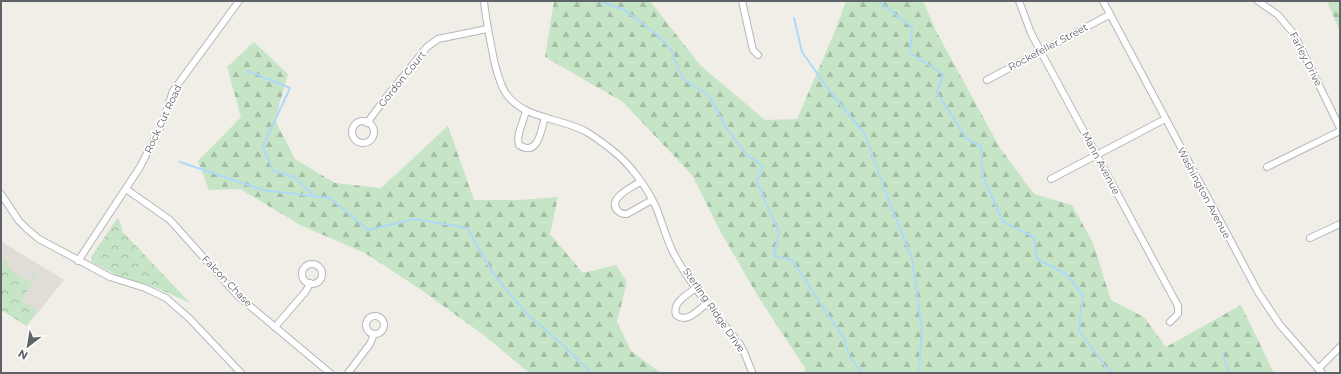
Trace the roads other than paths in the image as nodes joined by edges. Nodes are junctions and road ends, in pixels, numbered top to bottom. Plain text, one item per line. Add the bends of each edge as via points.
1 (239, 1) edge
2 (484, 1) edge
3 (742, 1) edge
4 (1019, 1) edge
5 (1103, 1) edge
6 (1258, 1) edge
7 (1109, 15) junction
8 (487, 29) junction
9 (1041, 52) junction
10 (758, 55) dead end
11 (987, 80) dead end
12 (526, 111) junction
13 (545, 117) junction
14 (1165, 119) junction
15 (367, 123) dead end
16 (1340, 128) edge
17 (1340, 131) edge
18 (1097, 156) junction
19 (1267, 167) dead end
20 (1051, 180) dead end
21 (640, 182) junction
22 (126, 189) junction
23 (1, 194) edge
24 (652, 200) junction
25 (1340, 224) edge
26 (1310, 238) dead end
27 (78, 260) junction
28 (310, 283) dead end
29 (696, 288) junction
30 (707, 303) junction
31 (1170, 322) dead end
32 (275, 327) junction
33 (374, 334) dead end
34 (1340, 347) edge
35 (1320, 371) edge
36 (754, 372) edge
37 (241, 373) edge
38 (330, 373) edge
39 (348, 373) edge
40 (745, 373) edge

1 - 22 street, Rock Cut Road via 173,91 162,124
2 - 8 street, Sterling Ridge Drive
3 - 10 street via 754,50
4 - 9 street, Mann Avenue
5 - 7 street, Washington Avenue
6 - 16 street, Farley Drive via 1278,15 1294,34
7 - 9 street, Rockefeller Street
7 - 14 street, Washington Avenue
8 - 12 street, Sterling Ridge Drive via 498,80 505,93
8 - 15 street, Gordon Court via 438,39 427,47
9 - 11 street, Rockefeller Street
9 - 18 street, Mann Avenue
12 - 13 street, Sterling Ridge Drive
12 - 13 street via 518,139 519,145 525,149 535,145 539,139
13 - 21 street, Sterling Ridge Drive via 566,123 601,141 628,164
14 - 18 street
14 - 35 street, Washington Avenue via 1258,292 1280,325
17 - 19 street
18 - 20 street
18 - 31 street, Mann Avenue via 1178,306 1178,314
21 - 24 street, Sterling Ridge Drive
21 - 24 street via 616,199 616,210 624,214
22 - 27 street, Rock Cut Road
22 - 32 street, Falcon Chase via 170,220 238,296
23 - 27 street via 27,229 39,239
24 - 29 street, Sterling Ridge Drive via 674,252
25 - 26 street
27 - 37 street via 110,277 166,298 189,318
28 - 32 street
29 - 30 street, Sterling Ridge Drive
29 - 30 street via 675,306 676,315 688,318
30 - 36 street, Sterling Ridge Drive via 742,348
32 - 38 street, Falcon Chase
33 - 39 street via 370,344
34 - 35 street
36 - 40 street, Sterling Ridge Drive

